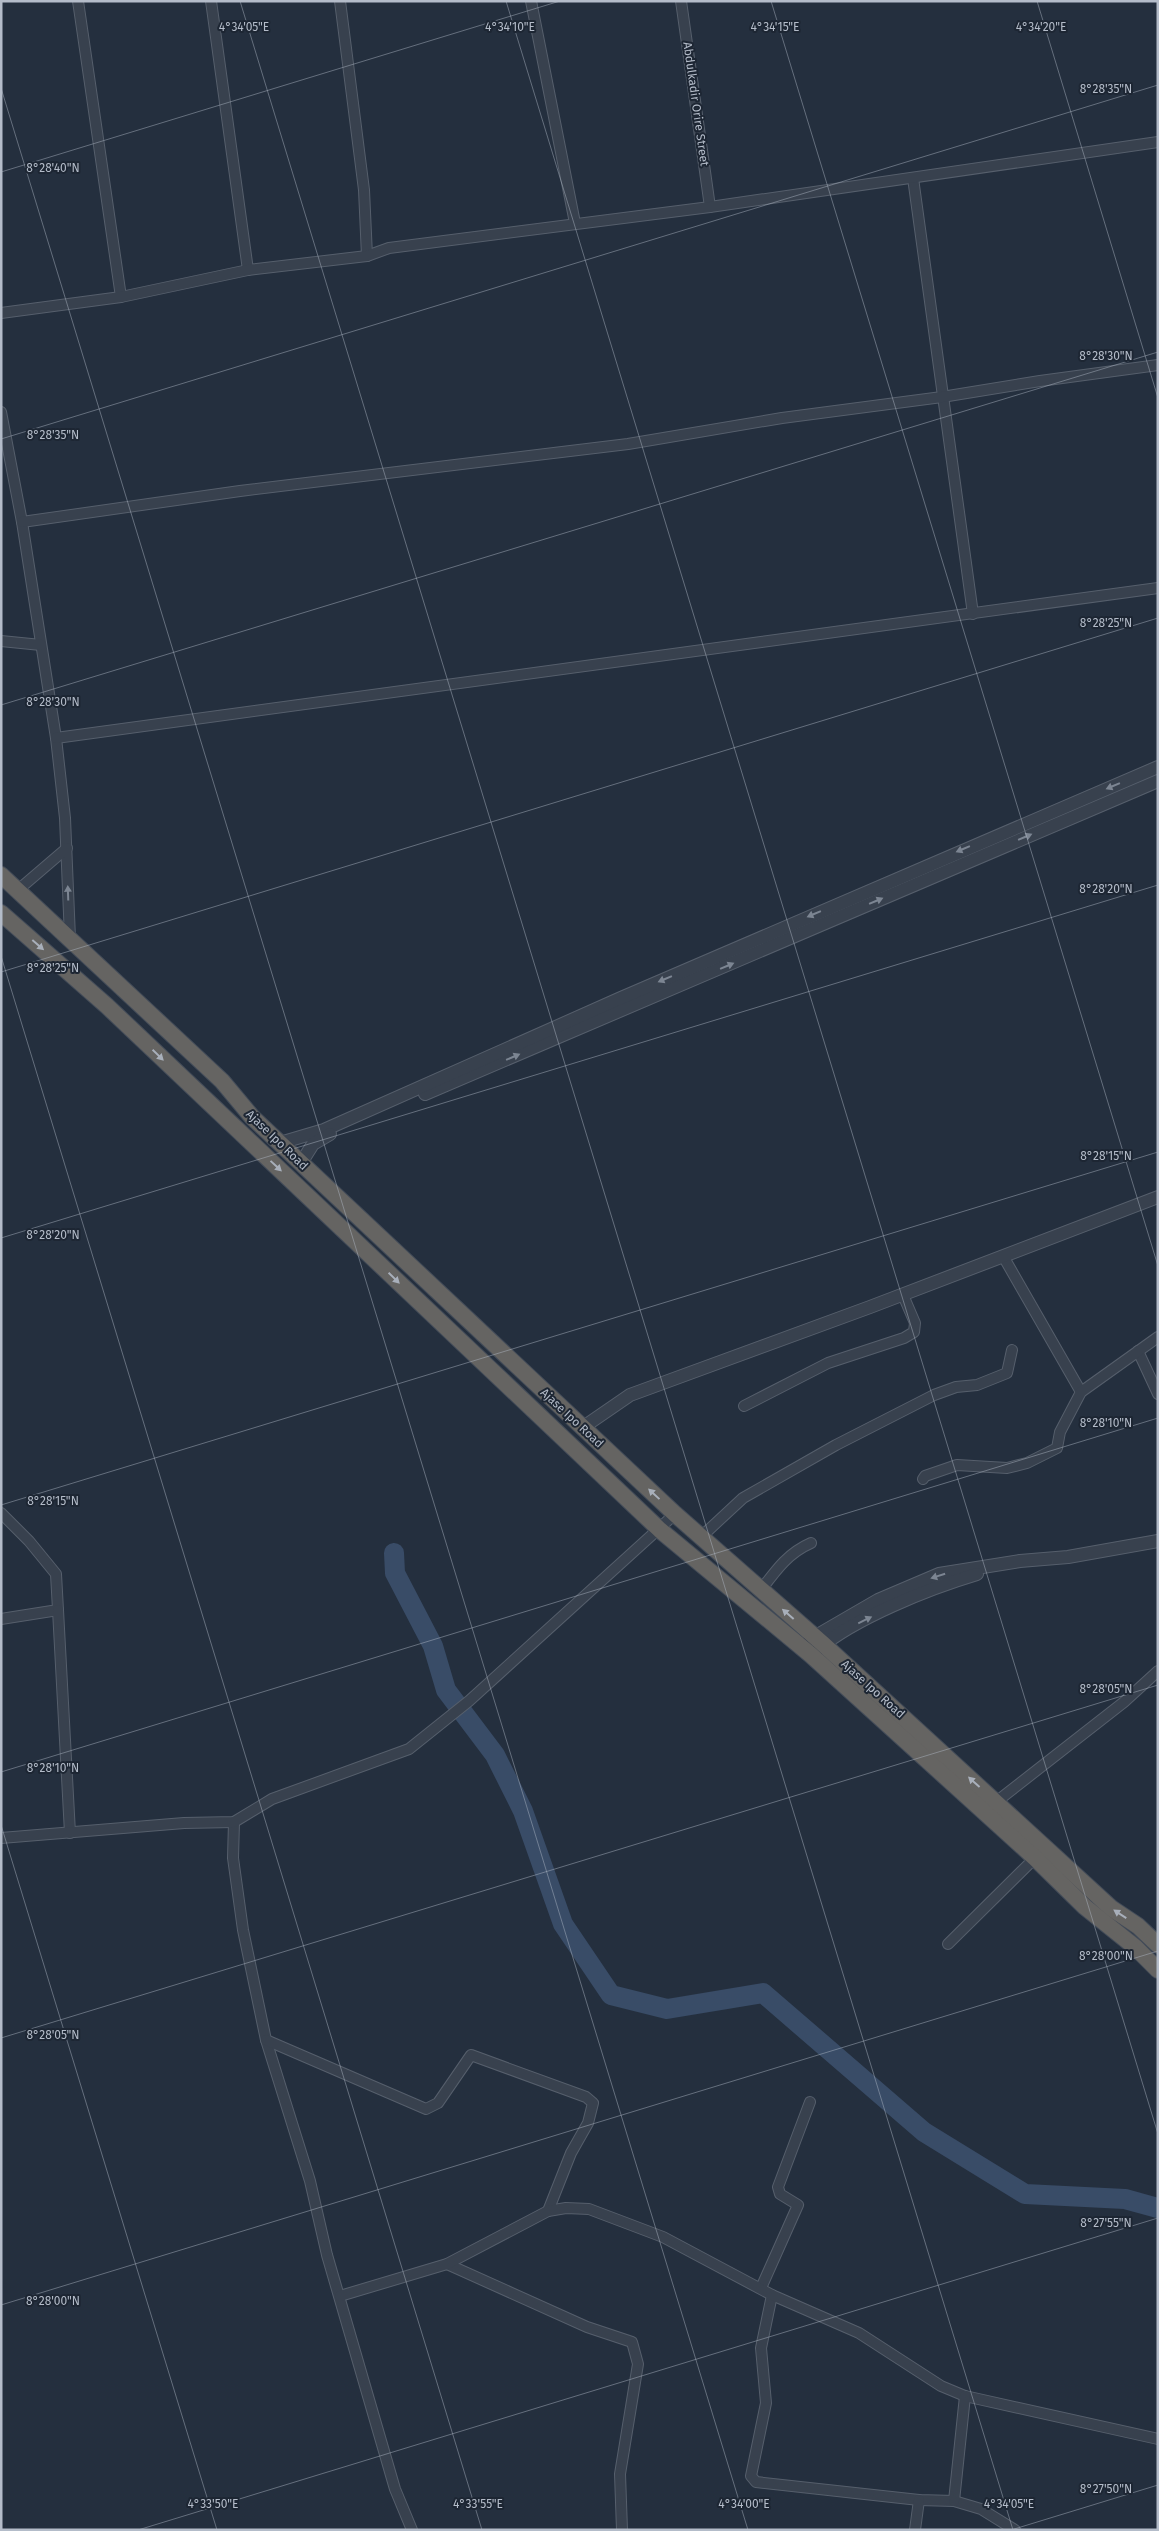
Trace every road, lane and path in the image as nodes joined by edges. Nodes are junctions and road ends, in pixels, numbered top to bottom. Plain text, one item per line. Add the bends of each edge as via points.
1 (78, 1) edge
2 (211, 1) edge
3 (340, 1) edge
4 (531, 1) edge
5 (681, 1) edge
6 (1158, 142) edge
7 (912, 178) junction
8 (710, 207) junction
9 (575, 223) junction
10 (367, 256) junction
11 (248, 270) junction
12 (121, 297) junction
13 (1, 313) edge
14 (1158, 365) edge
15 (942, 397) junction
16 (1, 412) edge
17 (22, 522) junction
18 (1158, 588) edge
19 (973, 614) junction
20 (1, 641) edge
21 (42, 644) junction
22 (56, 738) junction
23 (1158, 767) edge
24 (1158, 781) edge
25 (67, 848) junction
26 (1, 875) edge
27 (18, 890) junction
28 (1, 913) edge
29 (70, 938) junction
30 (280, 1143) junction
31 (301, 1163) junction
32 (1158, 1197) edge
33 (1002, 1256) junction
34 (903, 1295) junction
35 (1158, 1337) edge
36 (1012, 1350) dead end
37 (1138, 1351) junction
38 (1081, 1392) junction
39 (1158, 1394) edge
40 (744, 1406) dead end
41 (582, 1428) junction
42 (923, 1479) dead end
43 (1, 1513) edge
44 (675, 1514) junction
45 (660, 1530) junction
46 (701, 1538) junction
47 (1158, 1540) edge
48 (811, 1543) dead end
49 (761, 1590) junction
50 (58, 1610) junction
51 (1, 1619) edge
52 (812, 1646) junction
53 (1158, 1671) edge
54 (996, 1802) junction
55 (234, 1822) junction
56 (70, 1832) junction
57 (1, 1838) edge
58 (1035, 1858) junction
59 (948, 1944) dead end
60 (1158, 1944) edge
61 (1158, 1970) edge
62 (266, 2040) junction
63 (810, 2102) dead end
64 (548, 2211) junction
65 (447, 2264) junction
66 (761, 2288) junction
67 (772, 2295) junction
68 (340, 2296) junction
69 (965, 2396) junction
70 (1158, 2439) edge
71 (919, 2500) junction
72 (954, 2501) junction
73 (412, 2530) edge
74 (622, 2530) edge
75 (915, 2530) edge
76 (1015, 2530) edge

1 - 12 street
2 - 11 street
3 - 10 street via 364,190
4 - 9 street
5 - 8 street, Abdulkadir Orire Street
6 - 7 street
7 - 8 street
7 - 15 street
8 - 9 street
9 - 10 street via 389,248
10 - 11 street
11 - 12 street
12 - 13 street
14 - 15 street
15 - 17 street via 782,418 628,444 240,491
15 - 19 street
16 - 17 street
17 - 21 street
18 - 19 street
19 - 22 street
20 - 21 street
21 - 22 street
22 - 25 street
23 -> 30 street via 318,1132
31 -> 24 street via 313,1144 333,1133
25 - 27 street
29 -> 25 street
26 - 27 highway, Ajase Ipo Road
27 - 29 highway, Ajase Ipo Road
28 -> 45 highway, Ajase Ipo Road via 107,1006
29 - 30 highway, Ajase Ipo Road via 222,1081 252,1117
30 - 31 highway, Ajase Ipo Road
31 - 41 highway, Ajase Ipo Road
32 - 33 street
33 - 34 street
33 - 38 street
34 - 40 street via 915,1324 914,1332 828,1363
34 - 41 street via 630,1395
35 - 37 street
36 - 46 street via 1007,1374 934,1395 836,1445 743,1498
37 - 38 street
37 - 39 street
38 - 42 street via 1060,1432 1057,1448 1045,1456 1007,1468 957,1465
44 -> 41 highway, Ajase Ipo Road
43 - 50 street via 56,1574
44 - 45 street
44 - 46 highway, Ajase Ipo Road
45 - 52 highway, Ajase Ipo Road
45 - 55 street via 451,1717 409,1749 272,1799
46 - 49 highway, Ajase Ipo Road
47 - 52 street via 1068,1557 1020,1561 950,1582
48 - 49 street via 795,1550
52 -> 49 highway, Ajase Ipo Road
50 - 51 street
50 - 56 street
54 -> 52 highway, Ajase Ipo Road
52 - 58 highway, Ajase Ipo Road via 1000,1829
53 - 54 street via 1124,1702
60 -> 54 highway, Ajase Ipo Road via 1111,1908
55 - 56 street
55 - 62 street via 233,1858 243,1930
56 - 57 street
58 - 59 street
58 - 61 highway, Ajase Ipo Road via 1084,1907 1135,1947
62 - 64 street via 426,2109 438,2104 471,2056 586,2097 593,2103 588,2123 571,2153
62 - 68 street via 310,2181
63 - 66 street via 778,2187 780,2194 798,2204
64 - 65 street
64 - 66 street via 589,2209 663,2237
65 - 68 street
65 - 74 street via 587,2327 632,2342 638,2364 620,2474
66 - 67 street
67 - 69 street via 859,2333 941,2386
67 - 71 street via 761,2348 766,2403 751,2476 756,2482
68 - 73 street via 395,2489
69 - 70 street
69 - 72 street
71 - 72 street
71 - 75 street
72 - 76 street via 981,2509

